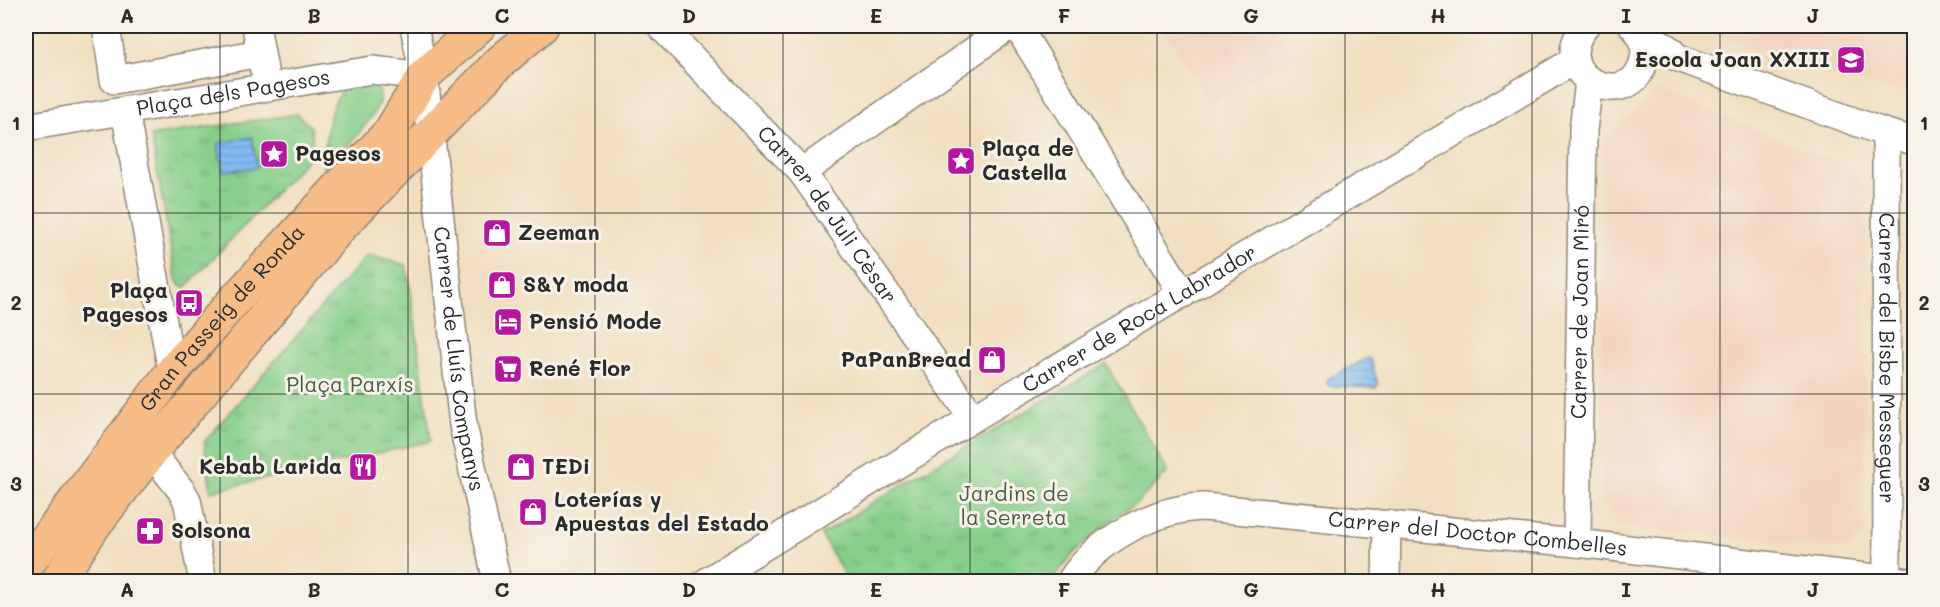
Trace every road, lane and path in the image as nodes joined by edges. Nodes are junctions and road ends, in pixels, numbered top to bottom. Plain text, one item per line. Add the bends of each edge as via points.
1 (105, 26) edge
2 (256, 26) edge
3 (414, 26) edge
4 (479, 26) edge
5 (542, 26) edge
6 (661, 26) edge
7 (1010, 26) edge
8 (1017, 26) edge
9 (1634, 26) edge
10 (1578, 47) edge
11 (260, 53) junction
12 (1676, 57) junction
13 (1641, 69) junction
14 (424, 76) junction
15 (267, 86) junction
16 (125, 111) junction
17 (26, 127) edge
18 (1886, 133) junction
19 (430, 134) junction
20 (1914, 141) edge
21 (802, 172) junction
22 (1183, 294) junction
23 (172, 372) junction
24 (974, 418) junction
25 (151, 452) junction
26 (1388, 524) junction
27 (1577, 543) junction
28 (26, 566) edge
29 (1895, 581) edge
30 (57, 582) edge
31 (203, 582) edge
32 (497, 582) edge
33 (706, 582) edge
34 (1070, 582) edge
35 (1386, 582) edge

1 - 11 street, Plaça dels Pagesos via 114,80
2 - 11 street
3 - 14 street
4 - 14 main road, Gran Passeig de Ronda
5 - 19 main road, Gran Passeig de Ronda via 499,63
6 - 21 street, Carrer de Juli Cèsar
7 - 21 street
8 - 22 street
9 - 12 street
9 - 13 street via 1644,43
10 - 13 street via 1600,86 1623,85
10 - 22 street, Carrer de Roca Labrador
10 - 27 street, Carrer de Joan Miró via 1582,130
11 - 15 street
12 - 13 street
12 - 18 street
14 - 15 street, Plaça dels Pagesos via 372,70
14 - 19 street
14 - 23 main road, Gran Passeig de Ronda via 390,132
15 - 16 street, Plaça dels Pagesos
16 - 17 street
16 - 23 street, Plaça dels Pagesos
18 - 20 street
18 - 29 street, Carrer del Bisbe Messeguer
19 - 25 main road, Gran Passeig de Ronda via 341,226
19 - 32 street, Carrer de Lluís Companys via 463,424
21 - 24 street, Carrer de Juli Cèsar
22 - 24 street, Carrer de Roca Labrador
23 - 28 main road, Gran Passeig de Ronda
24 - 33 street, Carrer de Roca Labrador
25 - 30 main road, Gran Passeig de Ronda via 95,524
25 - 31 street via 187,500
26 - 27 street, Carrer del Doctor Combelles
26 - 34 street, Carrer del Doctor Combelles via 1204,507 1179,509 1151,518 1104,545 1083,563
26 - 35 street
27 - 29 street, Carrer del Doctor Combelles

